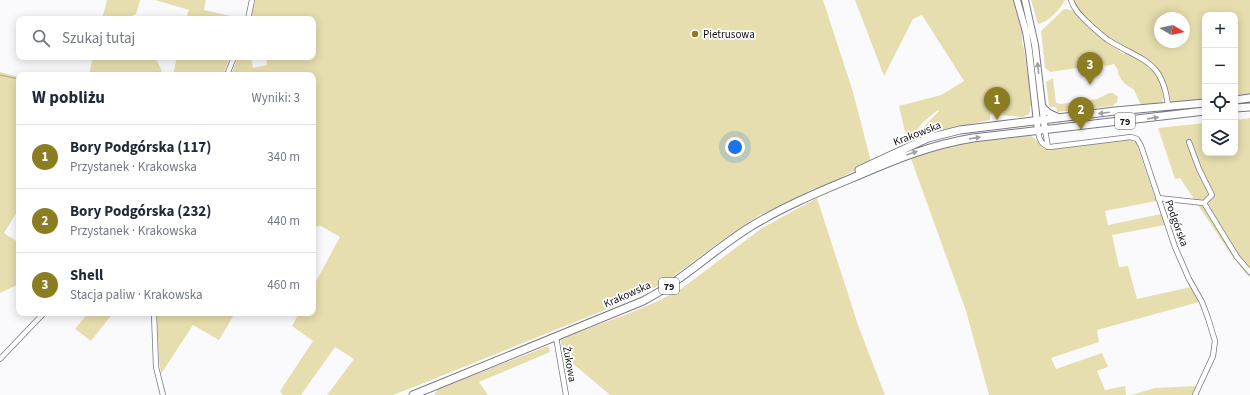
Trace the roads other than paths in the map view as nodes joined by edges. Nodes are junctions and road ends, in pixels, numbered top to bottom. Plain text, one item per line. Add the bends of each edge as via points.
1 (252, 0) edge
2 (1017, 0) edge
3 (1025, 0) edge
4 (1071, 0) edge
5 (249, 16) edge
6 (233, 60) edge
7 (228, 72) edge
8 (1250, 98) edge
9 (1238, 100) edge
10 (1202, 103) edge
11 (1168, 106) junction
12 (1043, 107) junction
13 (1250, 107) edge
14 (1238, 108) edge
15 (1202, 111) edge
16 (1060, 118) junction
17 (1040, 120) junction
18 (1041, 130) junction
19 (1189, 142) dead end
20 (835, 184) junction
21 (1158, 198) junction
22 (1204, 203) junction
23 (1250, 272) edge
24 (41, 316) edge
25 (154, 316) edge
26 (556, 337) junction
27 (0, 359) edge
28 (163, 395) edge
29 (413, 395) edge
30 (566, 395) edge
31 (1194, 395) edge

1 - 5 street
2 - 17 main road via 1027,41
12 -> 3 main road via 1034,38
4 - 11 street via 1082,17 1107,39 1152,66 1165,87
6 - 7 street
8 - 9 main road
10 - 11 main road, Krakowska / 79
11 -> 16 main road, Krakowska / 79
12 - 16 main road
12 - 17 main road
13 - 14 main road
18 -> 15 main road, Krakowska / 79
16 - 17 main road, Krakowska / 79
17 - 18 main road
17 - 20 main road, Krakowska / 79 via 937,135 879,160
20 -> 18 main road, Krakowska / 79 via 930,147 968,139
18 - 21 street, Podgórska via 1048,147 1131,137 1137,139
19 - 22 street via 1212,195
20 - 26 main road, Krakowska / 79 via 750,227 655,294
21 - 22 street
21 - 31 street, Podgórska via 1175,247 1202,302 1215,341 1213,356
22 - 23 street via 1237,257
24 - 27 street
25 - 28 street via 156,367
26 - 29 main road, Krakowska / 79
26 - 30 street, Żukowa

